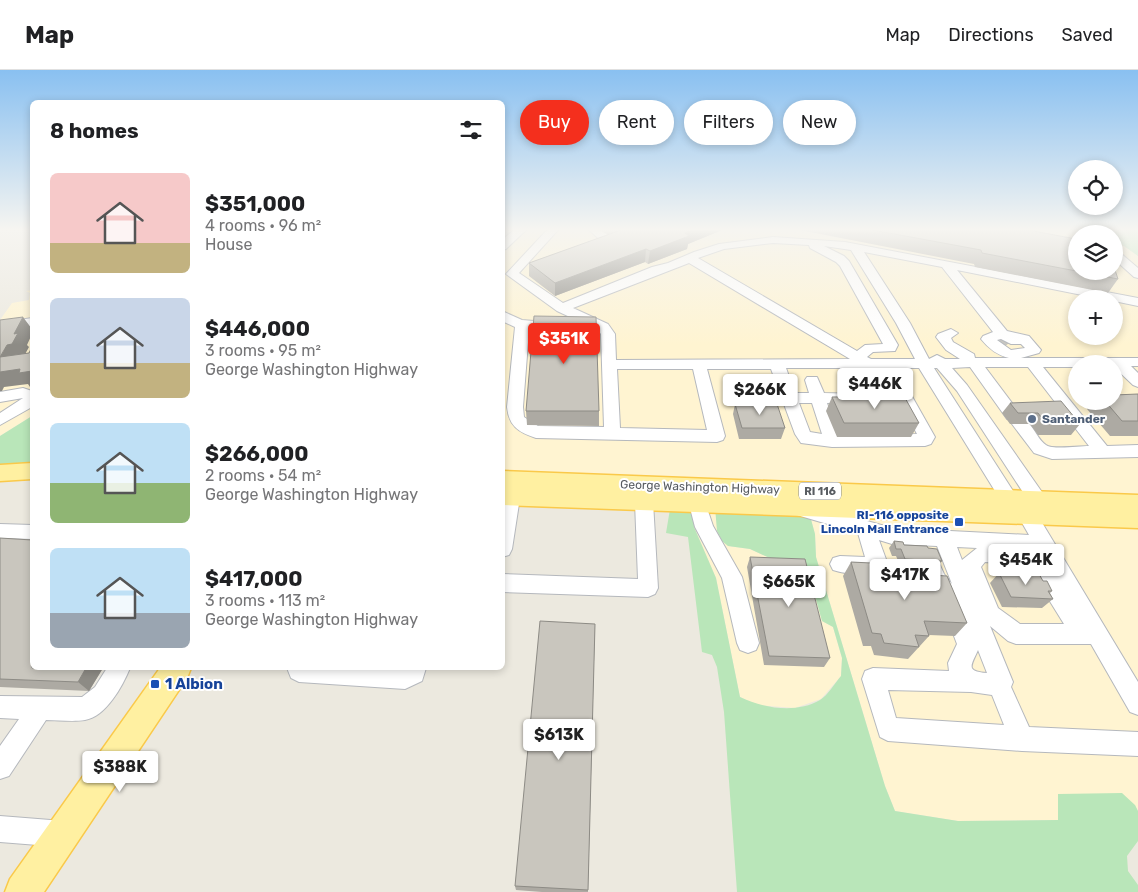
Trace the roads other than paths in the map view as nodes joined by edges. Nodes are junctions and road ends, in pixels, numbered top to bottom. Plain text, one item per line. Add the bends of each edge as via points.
1 (517, 268) edge
2 (531, 268) edge
3 (666, 268) edge
4 (707, 268) edge
5 (848, 268) edge
6 (868, 268) edge
7 (879, 268) edge
8 (949, 268) edge
9 (963, 268) edge
10 (1136, 272) edge
11 (512, 274) junction
12 (1123, 274) edge
13 (505, 282) edge
14 (1076, 290) edge
15 (1123, 299) edge
16 (1138, 302) edge
17 (1123, 303) edge
18 (563, 316) junction
19 (1138, 316) edge
20 (505, 317) edge
21 (30, 322) edge
22 (546, 324) edge
23 (522, 326) junction
24 (0, 329) edge
25 (951, 333) dead end
26 (1015, 349) junction
27 (1068, 356) edge
28 (971, 360) junction
29 (863, 361) junction
30 (1123, 362) edge
31 (1138, 362) edge
32 (777, 364) junction
33 (888, 364) junction
34 (934, 364) junction
35 (609, 365) junction
36 (699, 365) junction
37 (1123, 367) edge
38 (812, 380) dead end
39 (1138, 382) edge
40 (30, 395) edge
41 (0, 397) edge
42 (790, 398) junction
43 (817, 398) junction
44 (867, 398) edge
45 (887, 398) edge
46 (907, 398) junction
47 (30, 401) edge
48 (0, 420) edge
49 (612, 433) junction
50 (832, 441) junction
51 (1138, 451) edge
52 (1103, 452) junction
53 (30, 471) edge
54 (3, 476) edge
55 (505, 491) edge
56 (1009, 499) junction
57 (644, 502) junction
58 (698, 504) junction
59 (1138, 504) edge
60 (793, 507) junction
61 (1033, 508) junction
62 (1138, 520) edge
63 (866, 529) junction
64 (0, 530) edge
65 (30, 532) edge
66 (944, 539) junction
67 (1045, 553) junction
68 (926, 554) junction
69 (840, 564) dead end
70 (505, 583) edge
71 (1090, 634) junction
72 (748, 643) dead end
73 (118, 670) edge
74 (176, 670) edge
75 (299, 670) edge
76 (415, 670) edge
77 (969, 682) junction
78 (999, 685) junction
79 (1138, 704) edge
80 (0, 707) edge
81 (40, 708) junction
82 (1022, 739) junction
83 (1138, 744) edge
84 (0, 768) edge
85 (0, 829) edge
86 (63, 834) junction
87 (23, 892) edge

1 - 11 street
2 - 11 street
3 - 18 street
4 - 29 street
5 - 29 street via 891,345 890,348 870,348
6 - 34 street via 909,337
7 - 34 street
8 - 26 street
9 - 14 street
10 - 12 street
11 - 13 street
11 - 18 street
15 - 16 street
17 - 19 street
18 - 35 street via 594,321 603,327 608,334
20 - 23 street
21 - 24 street
22 - 23 street
23 - 49 street via 516,419 536,432
25 - 28 street via 943,337 950,347
26 - 27 street
26 - 28 street
26 - 52 street
28 - 34 street
28 - 52 street via 1040,449 1052,453
29 - 32 street
29 - 33 street
30 - 31 street
32 - 36 street
32 - 42 street
33 - 34 street
33 - 46 street
34 - 56 street via 930,375
34 - 61 street via 962,388
35 - 36 street
35 - 49 street
36 - 49 street via 717,436
37 - 39 street
38 - 43 street
40 - 41 street via 23,393
42 - 43 street
42 - 50 street via 807,439
43 - 44 street
43 - 50 street
45 - 46 street
46 - 50 street via 927,436 925,440
47 - 48 street
51 - 52 street
53 - 54 main road
55 - 56 main road, George Washington Highway / RI 116
55 - 57 main road, George Washington Highway / RI 116
56 - 61 main road, George Washington Highway / RI 116
57 - 58 main road, George Washington Highway / RI 116
57 - 70 street via 648,588
58 - 60 main road, George Washington Highway / RI 116
58 - 72 street via 704,527 732,577
59 - 61 main road, George Washington Highway / RI 116
60 - 61 main road, George Washington Highway / RI 116
60 - 63 street
61 - 62 main road, George Washington Highway / RI 116
61 - 67 street
63 - 68 street via 892,536
63 - 69 street via 877,562 872,565
64 - 65 street
66 - 67 street
66 - 68 street
66 - 78 street via 1002,682
67 - 71 street
67 - 71 street via 981,554 975,558 970,565 990,614 1016,634
68 - 77 street via 967,639 968,648 959,668
71 - 79 street
73 - 81 street via 103,695 86,709
74 - 86 main road
75 - 76 street via 405,678
77 - 78 street
77 - 82 street via 873,679 888,729
78 - 82 street
80 - 81 street
81 - 84 street
82 - 83 street
85 - 86 street
86 - 87 main road

